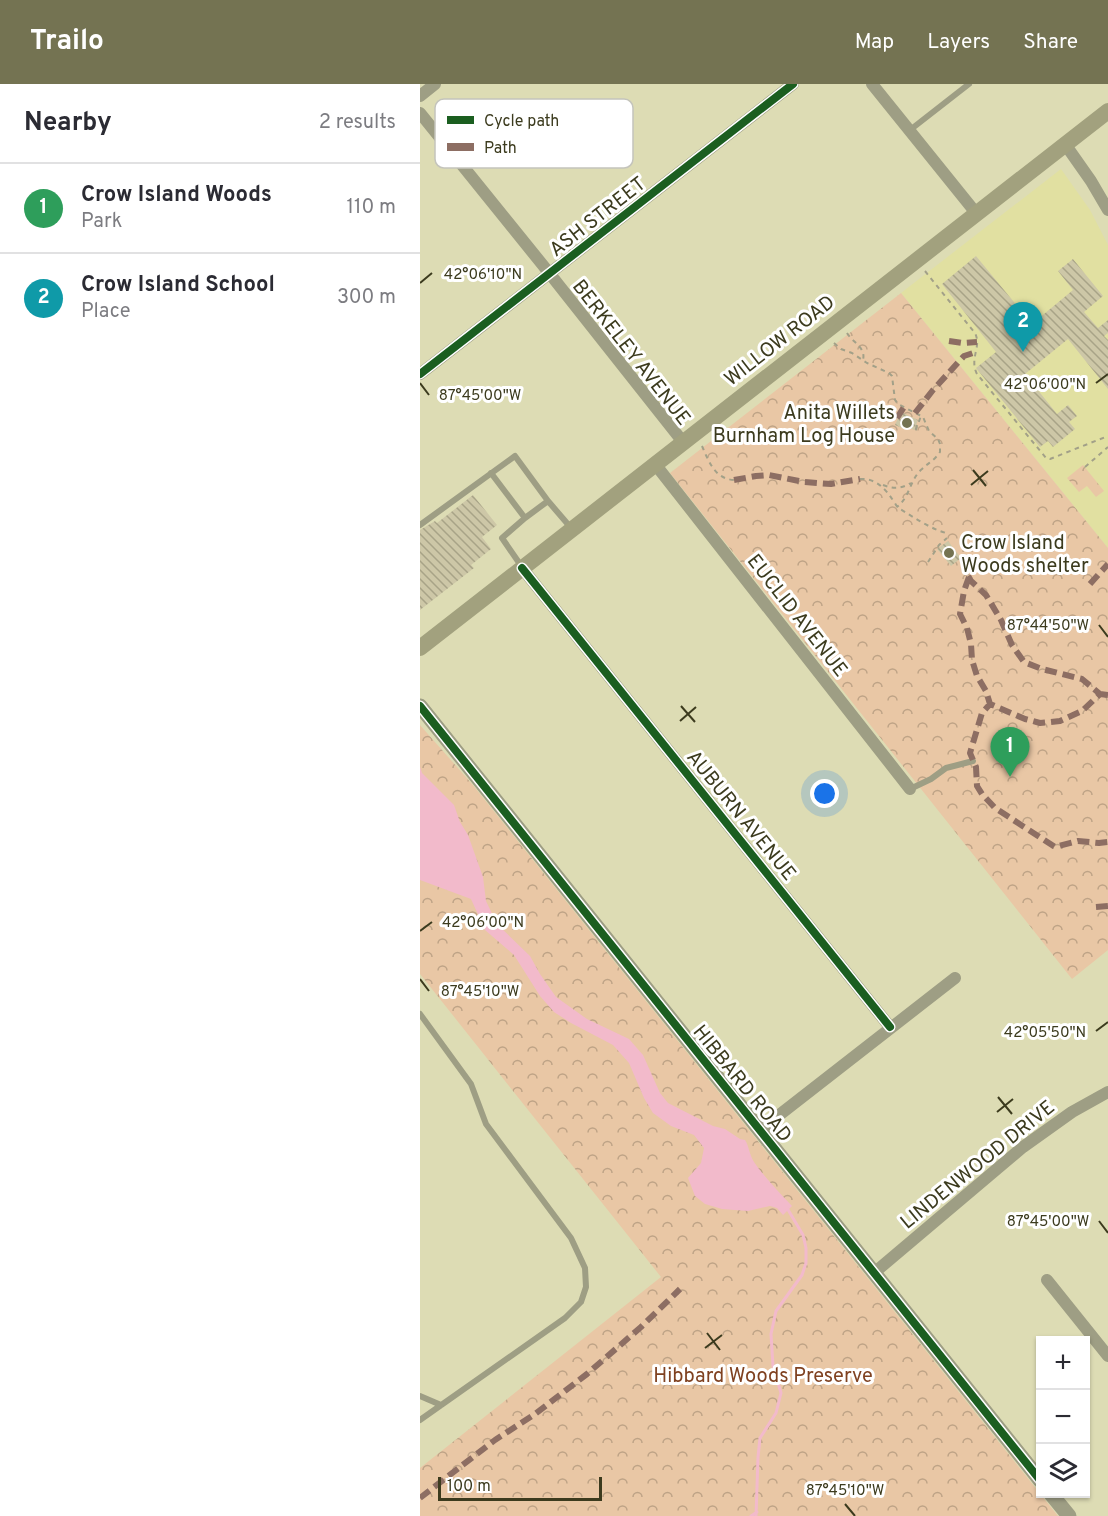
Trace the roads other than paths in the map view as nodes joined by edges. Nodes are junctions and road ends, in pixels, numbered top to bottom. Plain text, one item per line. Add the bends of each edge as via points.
1 (435, 84) edge
2 (793, 84) edge
3 (872, 84) edge
4 (969, 84) edge
5 (420, 96) edge
6 (1108, 111) edge
7 (420, 113) edge
8 (910, 130) junction
9 (435, 132) edge
10 (1065, 144) junction
11 (464, 168) edge
12 (1108, 210) edge
13 (976, 213) junction
14 (550, 274) junction
15 (420, 374) edge
16 (683, 442) junction
17 (655, 464) junction
18 (491, 473) junction
19 (548, 501) junction
20 (525, 518) junction
21 (420, 525) edge
22 (572, 529) junction
23 (522, 568) junction
24 (420, 648) edge
25 (420, 706) edge
26 (973, 761) dead end
27 (910, 789) joint
28 (955, 978) dead end
29 (420, 1014) edge
30 (890, 1027) junction
31 (1108, 1092) edge
32 (760, 1130) junction
33 (875, 1272) junction
34 (1047, 1280) dead end
35 (1108, 1356) edge
36 (420, 1396) edge
37 (441, 1405) junction
38 (420, 1420) edge
39 (1036, 1474) edge
40 (1054, 1498) edge
41 (1069, 1516) edge

1 - 5 street
2 - 14 street, ASH STREET
3 - 8 street
4 - 8 lane
6 - 10 main road, WILLOW ROAD
7 - 9 street, BERKELEY AVENUE
8 - 13 street
10 - 12 street
10 - 13 main road, WILLOW ROAD
11 - 14 street, BERKELEY AVENUE
13 - 16 main road, WILLOW ROAD
14 - 15 street, ASH STREET
14 - 16 street, BERKELEY AVENUE
16 - 17 main road, WILLOW ROAD
17 - 22 main road, WILLOW ROAD
17 - 27 street, EUCLID AVENUE
18 - 19 lane via 515,456
18 - 20 lane
18 - 21 lane
19 - 20 lane
19 - 22 lane
20 - 23 lane via 502,538
22 - 23 main road, WILLOW ROAD
23 - 24 main road, WILLOW ROAD
23 - 30 street, AUBURN AVENUE
25 - 32 street, HIBBARD ROAD
26 - 27 lane via 946,768
28 - 30 street
29 - 37 lane via 471,1084 486,1124 571,1238 585,1268 586,1287 581,1302 566,1318
30 - 32 street
31 - 33 street, LINDENWOOD DRIVE via 1023,1147
32 - 33 street, HIBBARD ROAD
33 - 39 street, HIBBARD ROAD
34 - 35 street
36 - 37 lane
37 - 38 lane
40 - 41 street

